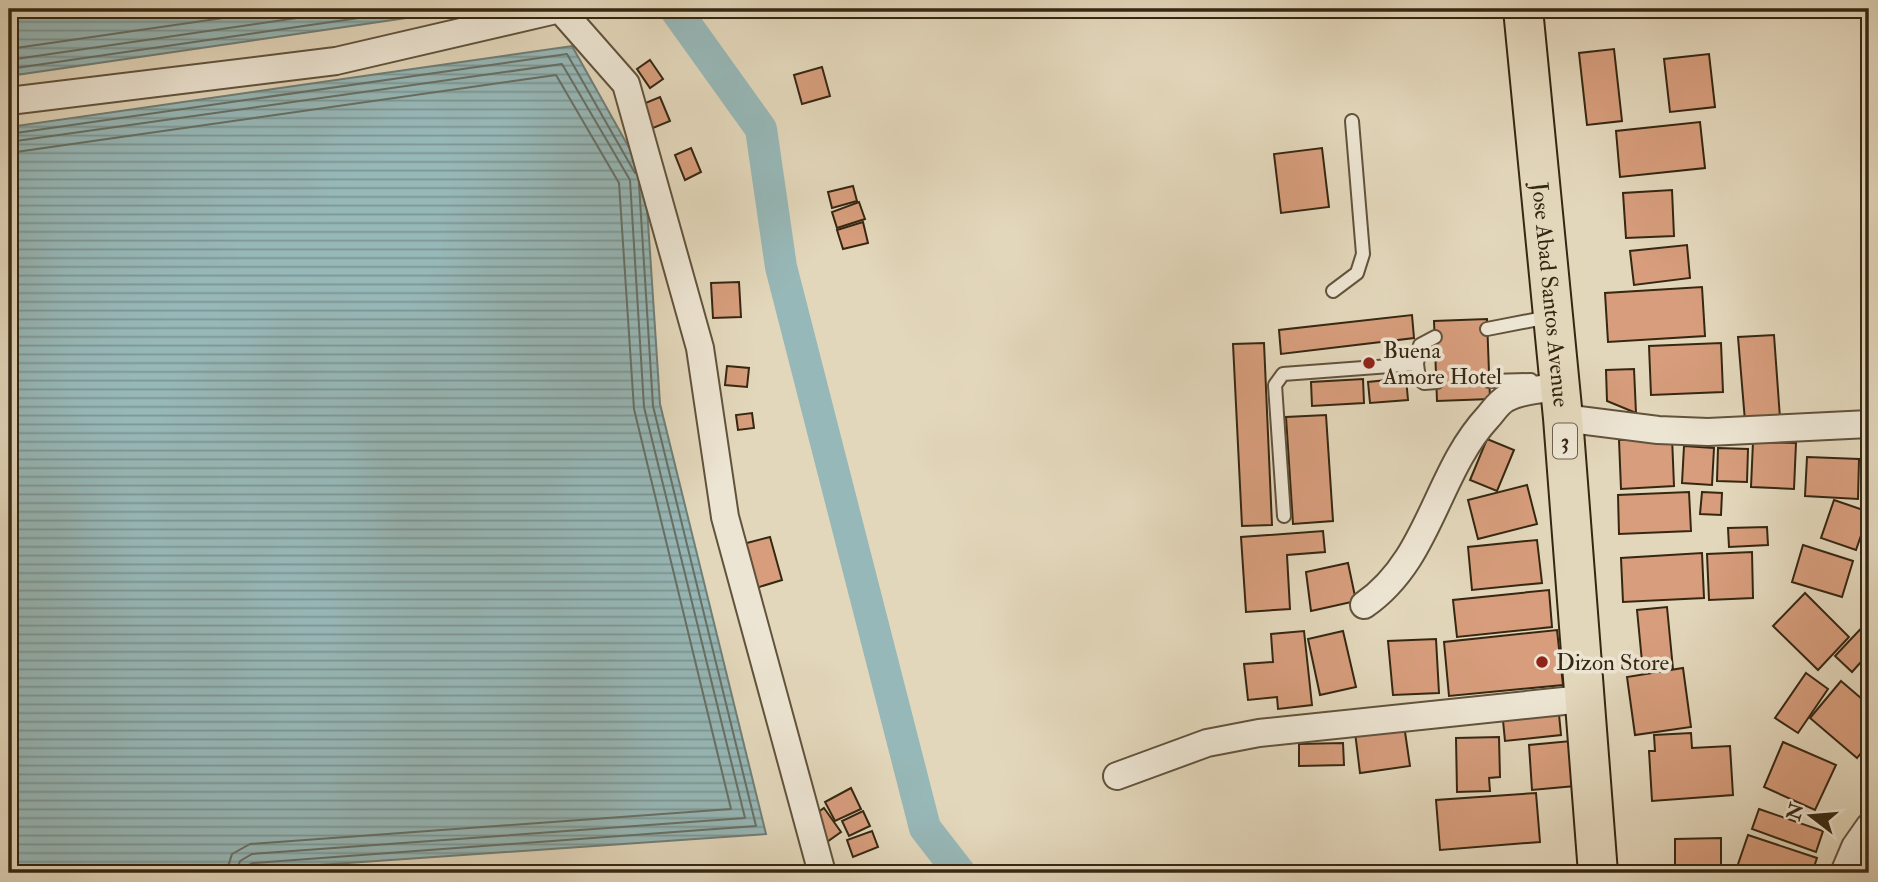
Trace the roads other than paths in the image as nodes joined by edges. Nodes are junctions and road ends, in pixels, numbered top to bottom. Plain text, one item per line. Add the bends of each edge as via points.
1 (1523, 9) edge
2 (9, 101) edge
3 (1352, 121) dead end
4 (1334, 291) dead end
5 (1553, 317) junction
6 (1488, 329) dead end
7 (1435, 338) dead end
8 (1417, 364) junction
9 (1489, 381) dead end
10 (1437, 382) dead end
11 (1561, 395) junction
12 (1869, 424) edge
13 (1284, 516) dead end
14 (1364, 605) dead end
15 (1583, 698) junction
16 (1117, 776) dead end
17 (1869, 827) edge
18 (822, 873) edge
19 (1598, 873) edge
20 (1844, 873) edge

1 - 5 highway, Jose Abad Santos Avenue / 3
2 - 18 street via 336,61 560,9 626,84 697,335 725,517
3 - 4 lane via 1363,254 1357,273
5 - 6 lane
5 - 11 highway, Jose Abad Santos Avenue / 3
7 - 8 lane via 1420,345
8 - 10 lane via 1419,379
8 - 13 lane via 1283,374 1278,379
9 - 11 lane
11 - 12 street via 1658,430
11 - 14 street via 1506,398 1482,424 1401,571
11 - 15 highway, Jose Abad Santos Avenue / 3
15 - 16 street via 1258,733 1207,743
15 - 19 highway, Jose Abad Santos Avenue / 3
17 - 20 street

